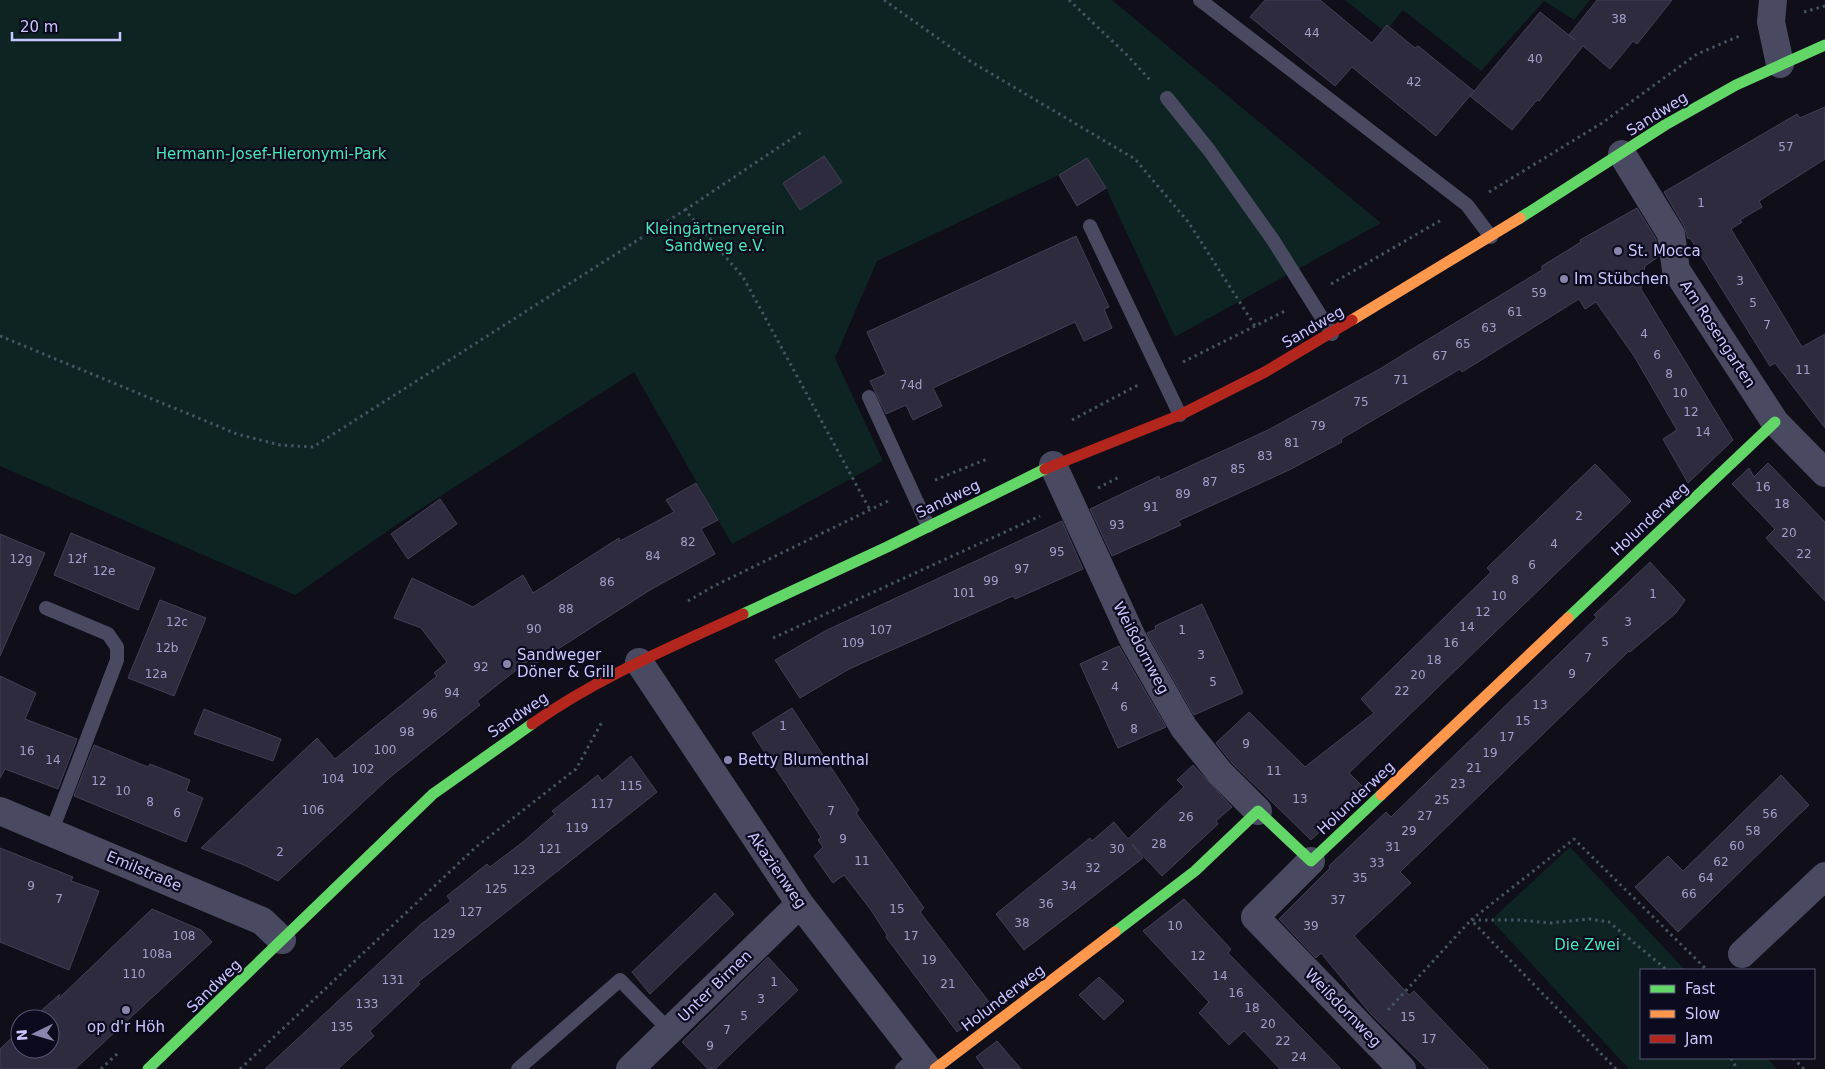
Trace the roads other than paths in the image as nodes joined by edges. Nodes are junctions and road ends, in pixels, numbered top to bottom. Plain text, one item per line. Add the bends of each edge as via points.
1 (1200, 0) edge
2 (1773, 0) edge
3 (1825, 45) edge
4 (1780, 64) junction
5 (1166, 98) road end
6 (1622, 154) junction
7 (1090, 226) dead end
8 (1490, 237) junction
9 (1332, 334) junction
10 (869, 397) dead end
11 (1180, 415) junction
12 (1775, 422) junction
13 (1053, 465) junction
14 (1825, 473) edge
15 (928, 526) junction
16 (46, 608) dead end
17 (639, 662) junction
18 (0, 811) edge
19 (1258, 812) junction
20 (51, 832) junction
21 (1311, 861) junction
22 (1825, 876) edge
23 (800, 904) junction
24 (282, 940) junction
25 (1742, 954) dead end
26 (670, 1031) junction
27 (921, 1066) edge
28 (148, 1069) edge
29 (518, 1069) edge
30 (630, 1069) edge
31 (1402, 1069) edge

1 - 8 lane via 1467,205
2 - 4 street via 1771,22
3 - 4 street, Sandweg
4 - 6 street, Sandweg via 1736,85
5 - 9 lane via 1209,150 1267,232
6 - 8 street, Sandweg
6 - 12 street, Am Rosengarten via 1671,234 1676,270
7 - 11 lane
8 - 9 street, Sandweg
9 - 11 street, Sandweg
10 - 15 lane
11 - 13 street, Sandweg
12 - 14 street, Am Rosengarten
12 - 21 street, Holunderweg
13 - 15 street, Sandweg
13 - 19 street, Weißdornweg via 1133,639 1184,728 1220,773
15 - 17 street, Sandweg
16 - 20 lane via 108,634 117,647 117,660
17 - 23 street, Akazienweg
17 - 24 street, Sandweg via 556,707 433,794
18 - 20 street, Emilstraße
19 - 21 street
19 - 27 street, Holunderweg via 1195,871
20 - 24 street, Emilstraße via 262,921
21 - 31 street, Weißdornweg via 1255,917
22 - 25 street
23 - 26 street, Unter Birnen
23 - 27 street, Akazienweg
24 - 28 street, Sandweg
26 - 29 lane via 620,980
26 - 30 street, Unter Birnen

